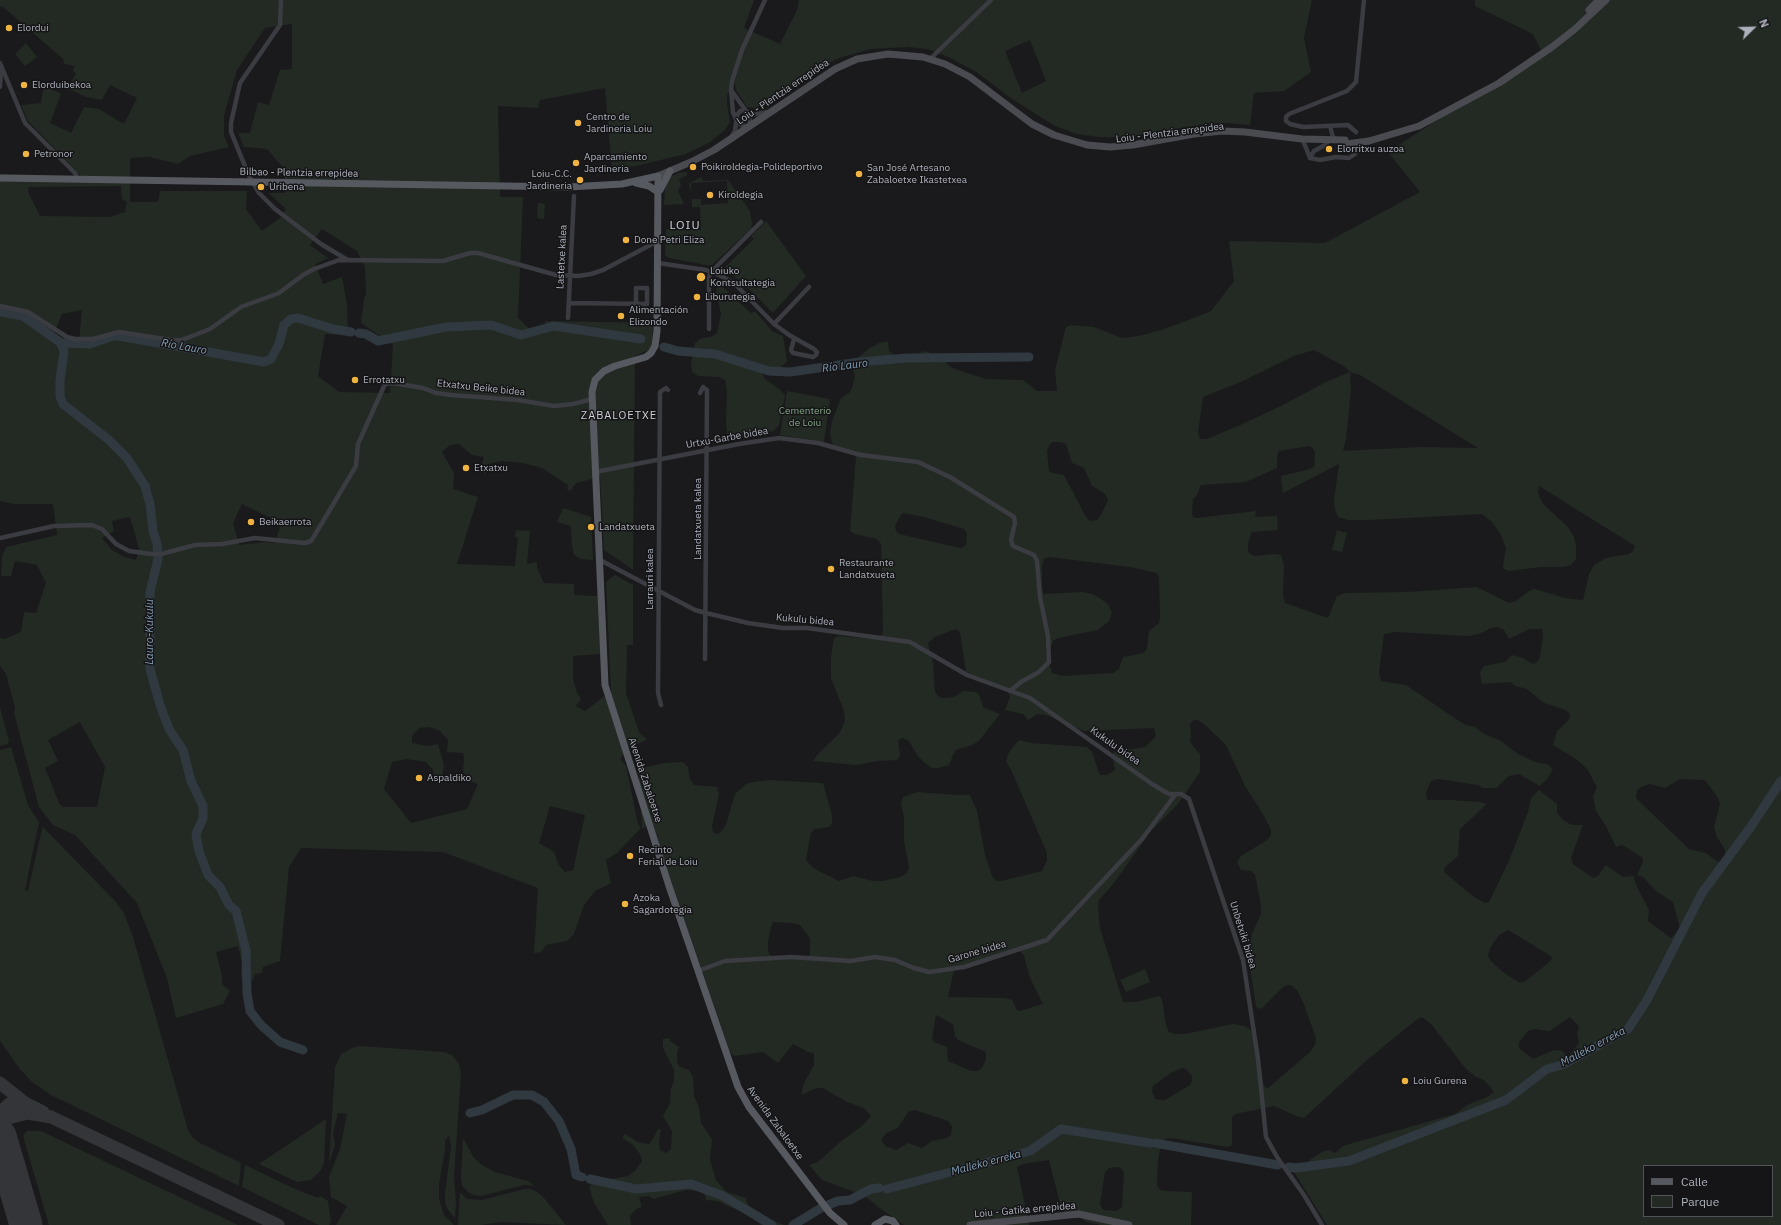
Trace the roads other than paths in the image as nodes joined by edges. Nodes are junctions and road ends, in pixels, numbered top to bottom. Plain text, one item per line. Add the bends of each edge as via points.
1 (281, 0) edge
2 (765, 0) edge
3 (991, 0) edge
4 (1364, 0) edge
5 (1599, 0) edge
6 (1606, 0) edge
7 (930, 59) junction
8 (854, 61) junction
9 (1, 65) edge
10 (0, 87) edge
11 (731, 90) junction
12 (780, 106) junction
13 (747, 112) junction
14 (736, 119) junction
15 (749, 127) junction
16 (1330, 128) junction
17 (1356, 132) dead end
18 (1369, 139) junction
19 (1337, 140) junction
20 (728, 141) junction
21 (1325, 142) junction
22 (1346, 142) junction
23 (1304, 143) junction
24 (1358, 147) dead end
25 (1310, 158) junction
26 (670, 172) junction
27 (658, 176) junction
28 (0, 178) edge
29 (78, 179) junction
30 (253, 182) junction
31 (632, 182) junction
32 (598, 186) joint
33 (658, 193) junction
34 (574, 196) dead end
35 (761, 222) dead end
36 (658, 241) junction
37 (346, 259) junction
38 (658, 263) junction
39 (711, 272) junction
40 (570, 276) junction
41 (810, 287) dead end
42 (569, 303) junction
43 (636, 303) dead end
44 (0, 306) edge
45 (568, 318) dead end
46 (774, 324) junction
47 (708, 329) dead end
48 (794, 339) junction
49 (668, 390) dead end
50 (700, 393) dead end
51 (592, 399) junction
52 (707, 451) junction
53 (659, 460) junction
54 (595, 472) junction
55 (0, 538) edge
56 (600, 560) junction
57 (659, 590) junction
58 (706, 614) junction
59 (705, 659) dead end
60 (1010, 691) junction
61 (661, 705) dead end
62 (1169, 794) joint
63 (1175, 795) junction
64 (698, 971) junction
65 (844, 1225) edge
66 (875, 1225) edge
67 (896, 1225) edge
68 (970, 1225) edge
69 (1129, 1225) edge
70 (1322, 1225) edge

1 - 30 street via 280,25 240,83 231,123 231,132
2 - 11 street via 742,50
3 - 7 street
4 - 16 street via 1356,82 1347,90 1286,117 1290,124
5 - 18 main road via 1558,37 1493,82 1424,119
6 - 18 main road via 1552,47 1493,86 1419,126
7 - 8 main road via 888,54
7 - 21 main road via 970,77 1032,124 1077,143 1122,146 1222,131
8 - 12 main road, Loiu - Plentzia errepidea via 835,69
8 - 23 main road, Loiu - Plentzia errepidea via 858,63 904,58 940,66 968,80 1036,131 1068,144 1092,150 1136,149 1214,136 1240,136
9 - 10 street
9 - 29 street via 25,123
11 - 13 street
11 - 14 street
12 - 13 street via 761,114 752,115
12 - 15 main road, Loiu - Plentzia errepidea
13 - 14 street via 740,111
13 - 15 street
14 - 15 street
14 - 20 street via 736,131
15 - 20 main road, Loiu - Plentzia errepidea
16 - 17 street via 1348,125
16 - 19 street
16 - 21 street
18 - 22 main road, bridge
19 - 21 main road
19 - 22 main road
20 - 26 main road, Loiu - Plentzia errepidea
21 - 22 main road, Loiu - Plentzia errepidea
21 - 23 main road, Loiu - Plentzia errepidea
21 - 25 street
23 - 25 street
24 - 25 street via 1355,154 1349,158
26 - 27 main road, Loiu - Plentzia errepidea
26 - 33 main road
27 - 31 main road, Loiu - Plentzia errepidea
27 - 33 main road
28 - 29 main road, Bilbao - Plentzia errepidea
29 - 30 main road, Bilbao - Plentzia errepidea
30 - 32 main road, Bilbao - Plentzia errepidea
30 - 37 street via 259,193 275,209 321,244
31 - 32 main road, Loiu - Plentzia errepidea
31 - 33 main road via 649,186
33 - 36 main road
34 - 40 street, Lastetxe kalea
35 - 39 street
36 - 38 main road
36 - 40 street via 603,270
37 - 40 street via 443,261 478,253 556,275
37 - 44 street via 314,269 279,293 241,307 210,329 182,340 118,332 92,339 75,339 67,337 28,312
38 - 39 street
38 - 51 main road, Avenida Zabaloetxe via 655,346 651,353 633,362 609,368 599,375 593,386
39 - 46 street via 736,284
39 - 47 street
40 - 42 street, Lastetxe kalea
41 - 46 street
42 - 43 street
42 - 45 street, Lastetxe kalea
46 - 48 street
48 - 48 street via 791,350 793,353 813,357 816,355 814,349
49 - 53 street, Larrauri kalea via 666,388 660,392
50 - 52 street, Landatxueta kalea via 703,387 707,390
51 - 54 main road, Avenida Zabaloetxe
51 - 55 street, Etxatxu Beike bidea via 554,406 518,400 451,396 423,388 385,384 358,444 356,466 311,541 299,543 255,538 222,544 195,545 161,554 151,554 129,551 116,544 102,529 92,525 54,526
52 - 53 street, Urtxu-Garbe bidea
52 - 58 street, Landatxueta kalea
52 - 60 street, Urtxu-Garbe bidea via 779,438 818,443 862,455 912,461 950,477 1014,517 1011,540 1013,546 1034,555 1036,561 1050,655 1049,662 1039,672
53 - 54 street, Urtxu-Garbe bidea
53 - 57 street, Larrauri kalea
54 - 56 main road, Avenida Zabaloetxe
56 - 57 street, Kukulu bidea
56 - 64 main road, Avenida Zabaloetxe via 605,685
57 - 58 street, Kukulu bidea
57 - 61 street, Larrauri kalea via 658,693
58 - 59 street, Landatxueta kalea
58 - 60 street, Kukulu bidea via 783,628 807,628 904,640 967,675
60 - 62 street, Kukulu bidea via 1030,698
62 - 63 street, Unbetxiki bidea
63 - 64 street, Garone bidea via 1142,839 1047,940 964,967 929,972 875,956 851,962 791,957 726,961
63 - 70 street, Unbetxiki bidea via 1181,794 1189,799 1192,805 1243,960 1258,1059 1266,1136
64 - 65 main road, Avenida Zabaloetxe via 743,1098 825,1206
66 - 67 main road via 885,1219
68 - 69 main road, Loiu - Gatika errepidea via 1079,1214

